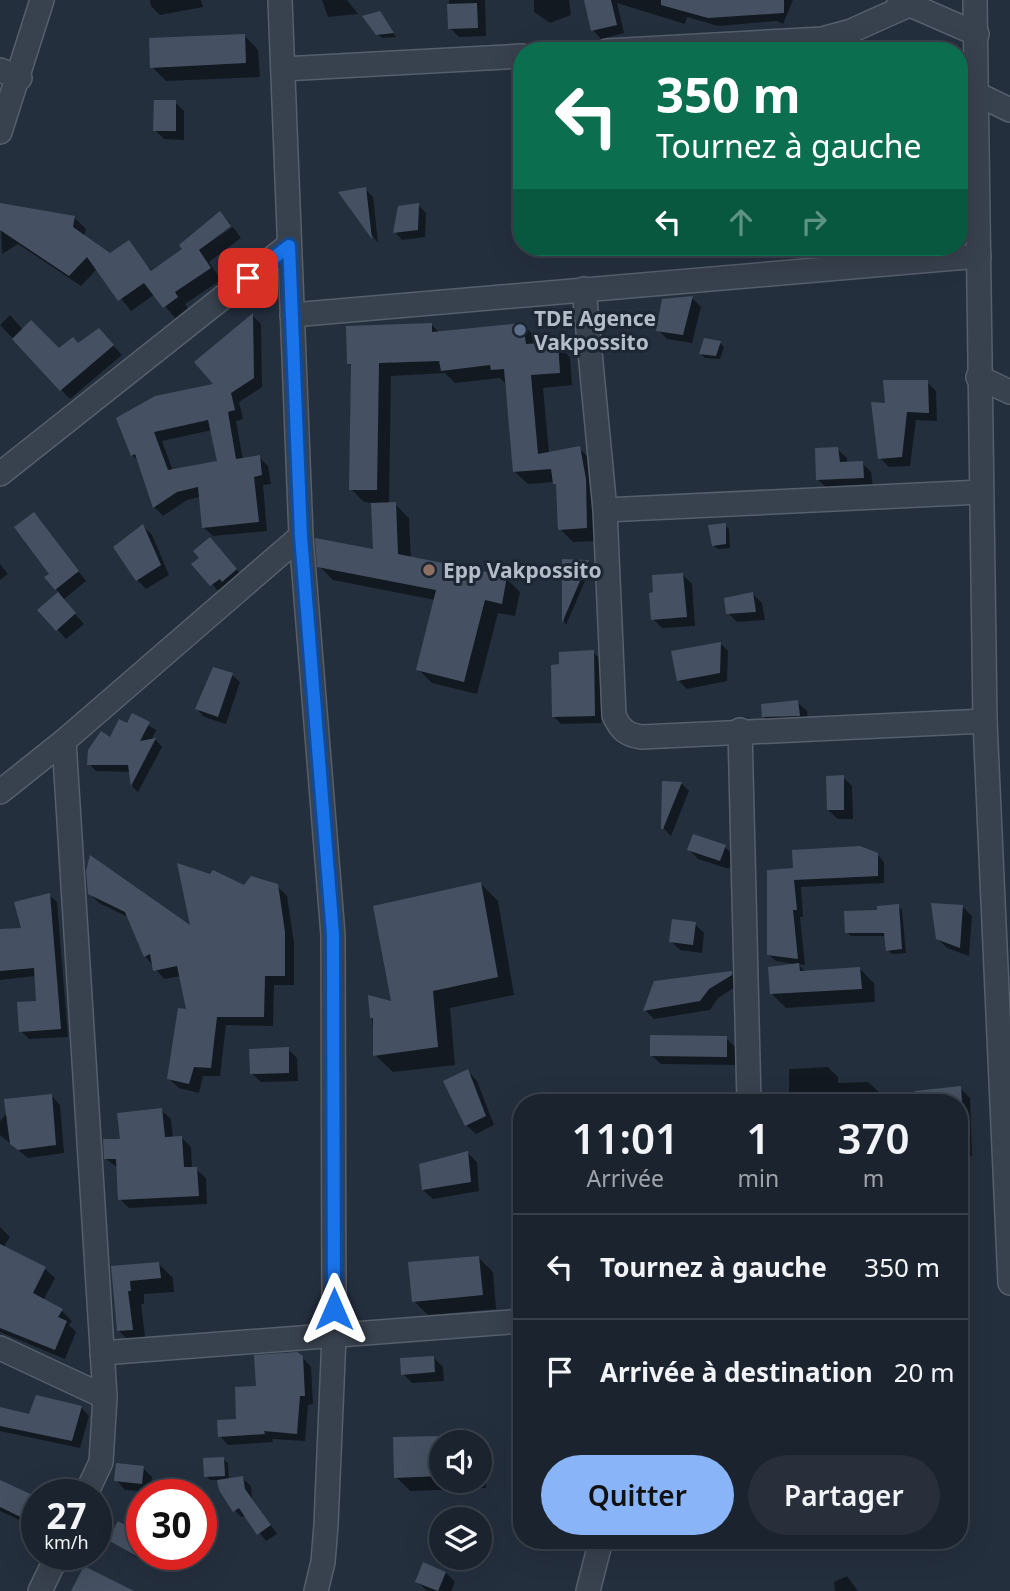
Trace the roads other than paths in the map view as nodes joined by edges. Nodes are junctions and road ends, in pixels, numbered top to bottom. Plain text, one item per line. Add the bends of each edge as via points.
1 (42, 0) edge
2 (280, 0) edge
3 (975, 0) edge
4 (904, 3) edge
5 (977, 34) junction
6 (756, 42) edge
7 (513, 56) edge
8 (283, 69) junction
9 (10, 74) edge
10 (977, 94) junction
11 (1010, 110) edge
12 (0, 132) edge
13 (289, 246) junction
14 (979, 256) junction
15 (584, 289) junction
16 (292, 315) junction
17 (978, 377) junction
18 (1010, 392) edge
19 (0, 474) edge
20 (981, 492) junction
21 (605, 510) junction
22 (301, 536) junction
23 (985, 721) junction
24 (740, 730) junction
25 (64, 741) junction
26 (0, 792) edge
27 (1002, 942) edge
28 (749, 1094) edge
29 (1010, 1283) edge
30 (513, 1322) edge
31 (334, 1336) junction
32 (0, 1348) edge
33 (102, 1353) junction
34 (105, 1397) junction
35 (93, 1479) edge
36 (599, 1549) edge
37 (50, 1570) edge
38 (40, 1591) edge
39 (316, 1591) edge
40 (588, 1591) edge

1 - 9 street
2 - 8 street
3 - 5 street
4 - 5 street
4 - 6 street via 851,31 822,38
5 - 10 street
7 - 8 street
8 - 13 street
9 - 12 street
10 - 11 street
10 - 14 street
13 - 16 street
13 - 19 street
14 - 15 street
14 - 17 street
15 - 16 street
15 - 21 street
16 - 22 street
17 - 18 street
17 - 20 street
20 - 21 street
20 - 23 street
21 - 24 street via 614,715 619,727 642,737
22 - 25 street
22 - 31 street via 333,935
23 - 24 street
23 - 27 street
24 - 28 street
25 - 26 street
25 - 33 street
27 - 29 street
30 - 31 street
31 - 33 street
31 - 39 street via 325,1538
32 - 34 street
33 - 34 street
34 - 35 street via 101,1462
36 - 40 street
37 - 38 street

